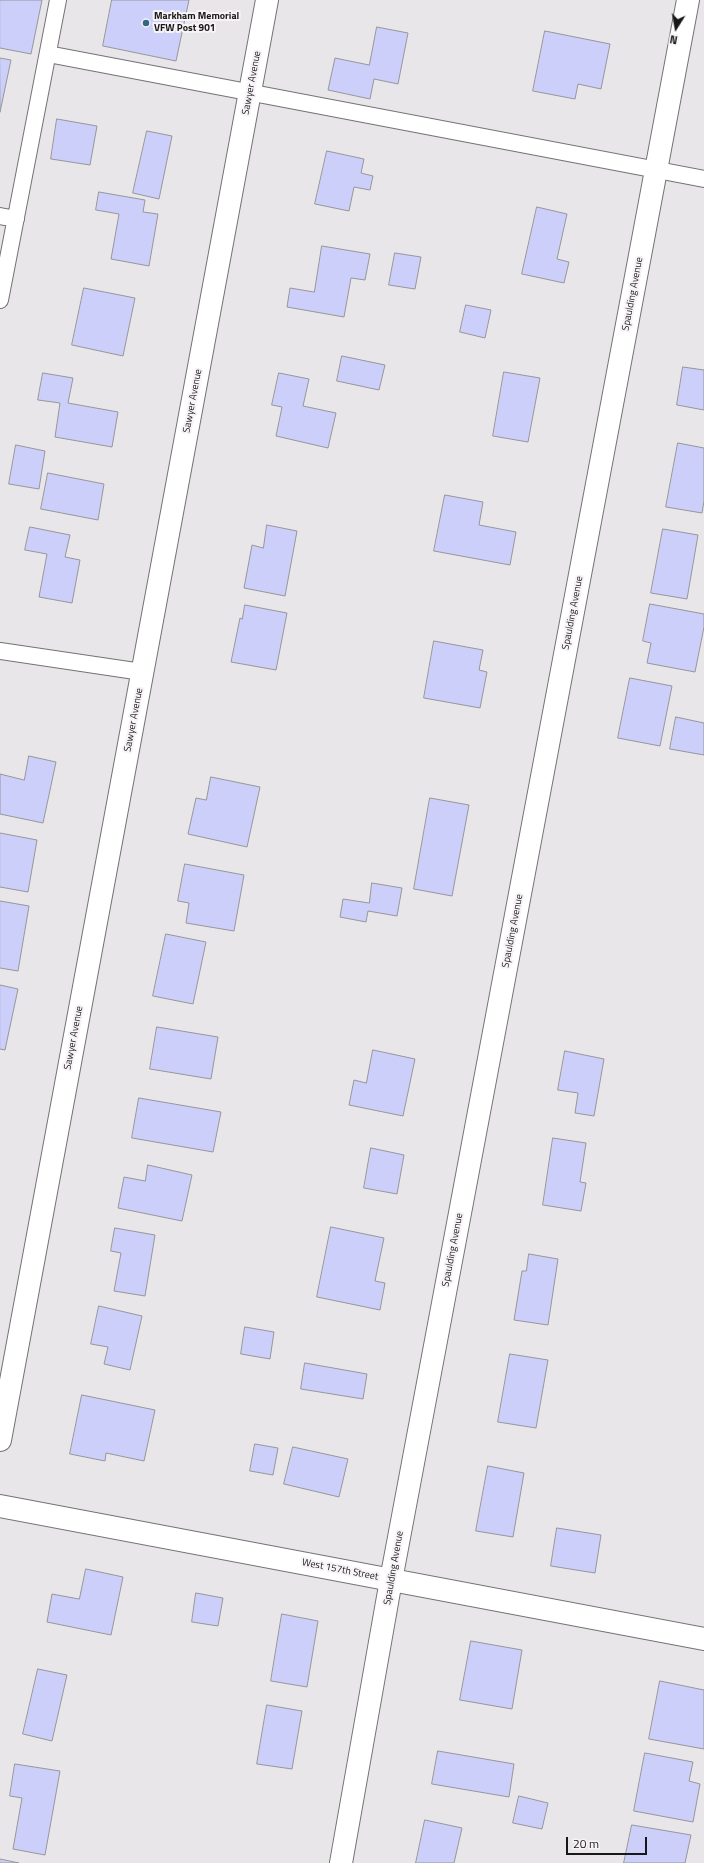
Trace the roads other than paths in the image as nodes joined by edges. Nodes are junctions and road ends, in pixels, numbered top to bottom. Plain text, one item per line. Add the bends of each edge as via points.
1 (58, 0) edge
2 (267, 0) edge
3 (688, 0) edge
4 (48, 54) junction
5 (250, 92) junction
6 (656, 170) junction
7 (704, 178) edge
8 (0, 216) edge
9 (16, 219) junction
10 (0, 300) edge
11 (0, 651) edge
12 (142, 672) junction
13 (0, 1440) edge
14 (0, 1506) edge
15 (391, 1580) junction
16 (704, 1639) edge
17 (341, 1863) edge

1 - 4 lane
2 - 5 street, Sawyer Avenue
3 - 6 street, Spaulding Avenue
4 - 5 lane
4 - 9 lane
5 - 6 lane
5 - 12 street, Sawyer Avenue
6 - 7 lane
6 - 15 street, Spaulding Avenue
8 - 9 lane
9 - 10 lane
11 - 12 lane
12 - 13 street, Sawyer Avenue
14 - 15 street, West 157th Street
15 - 16 street, West 157th Street
15 - 17 street, Spaulding Avenue

